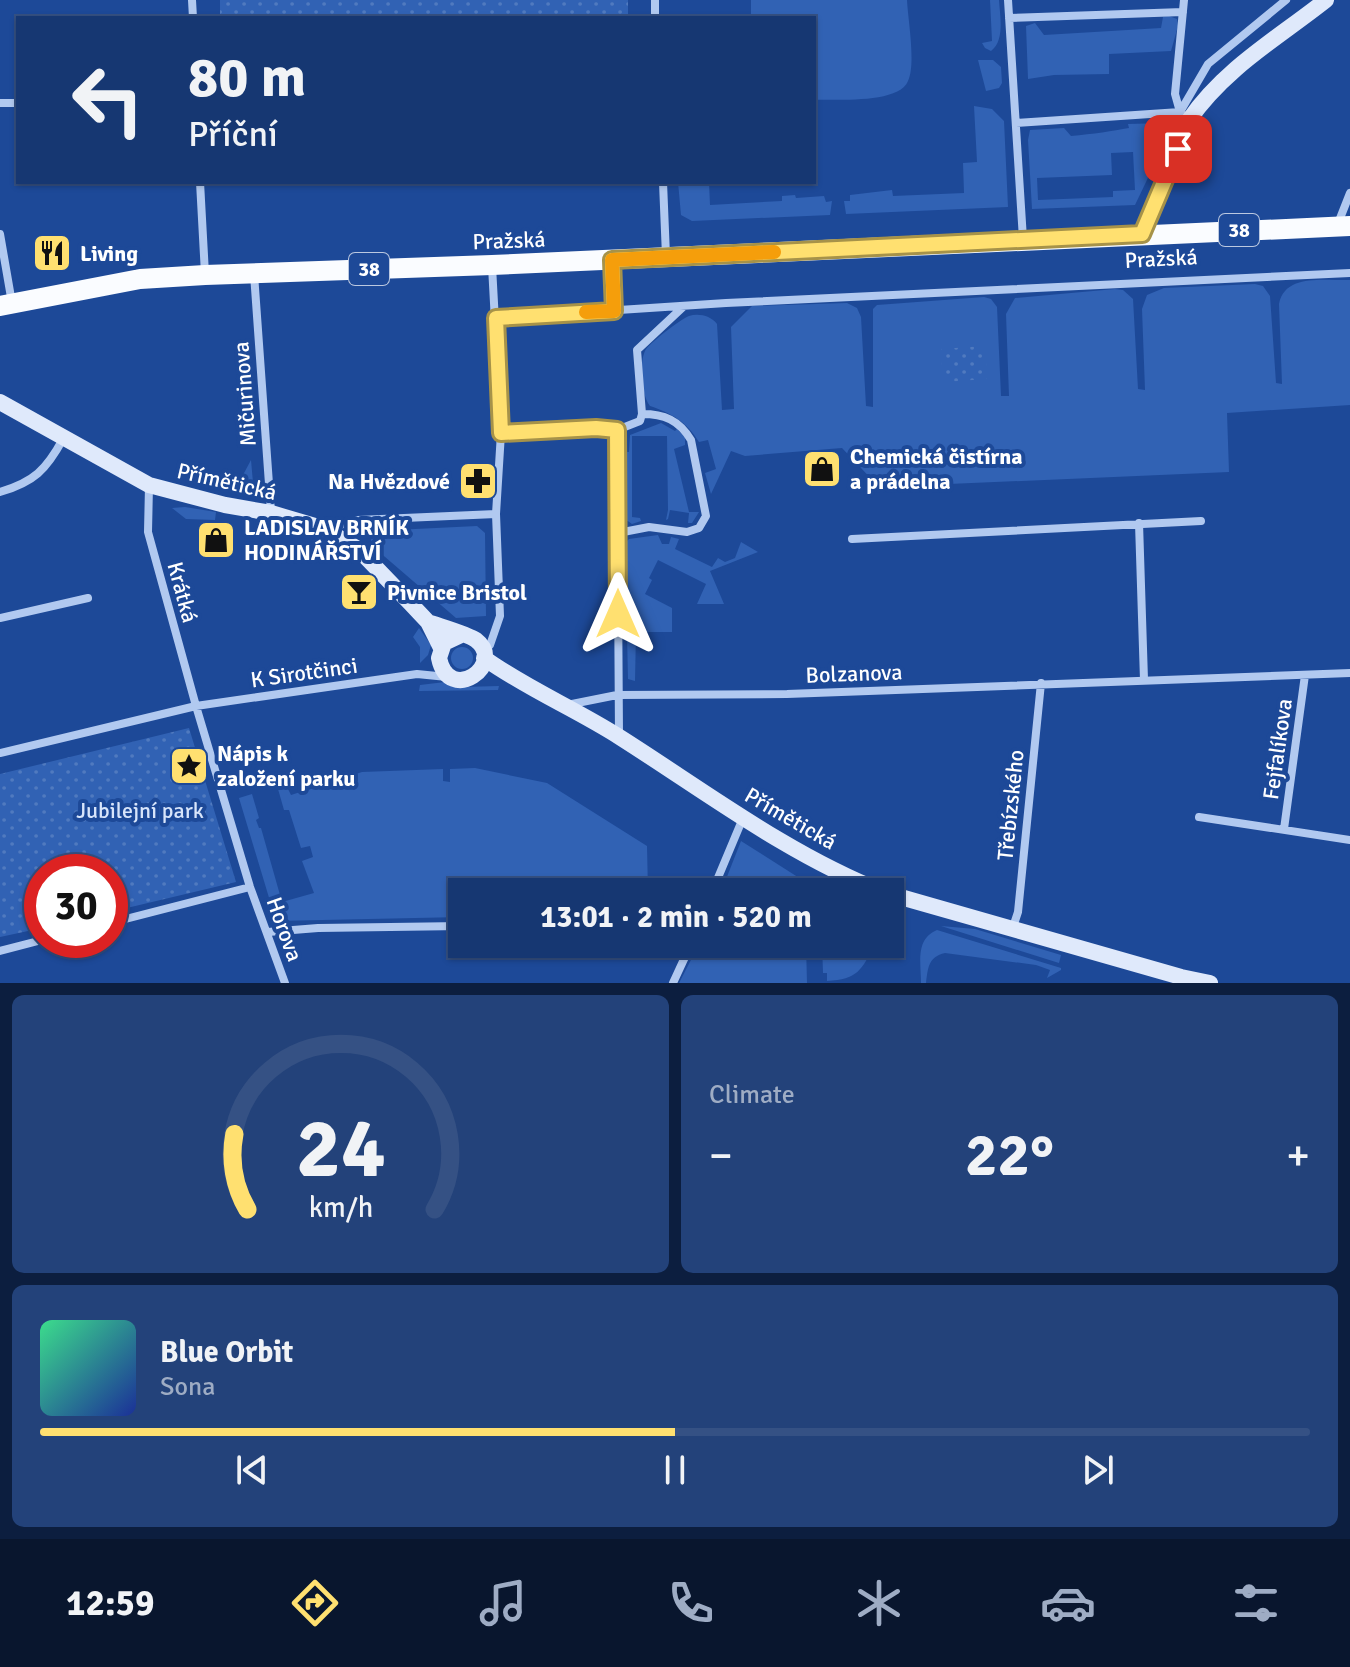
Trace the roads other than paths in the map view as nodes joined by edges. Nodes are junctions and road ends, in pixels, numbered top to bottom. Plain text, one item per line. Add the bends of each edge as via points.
1 (1008, 0) edge
2 (1184, 0) edge
3 (1286, 0) edge
4 (1326, 0) edge
5 (1183, 12) junction
6 (1009, 18) junction
7 (1181, 116) junction
8 (1016, 123) junction
9 (200, 184) edge
10 (663, 184) edge
11 (1350, 193) edge
12 (1344, 226) edge
13 (0, 234) edge
14 (1142, 234) junction
15 (1023, 241) junction
16 (666, 257) junction
17 (612, 260) junction
18 (492, 265) junction
19 (253, 273) junction
20 (1350, 273) edge
21 (205, 275) junction
22 (6, 304) edge
23 (684, 307) junction
24 (614, 311) junction
25 (496, 318) junction
26 (0, 402) edge
27 (642, 414) junction
28 (617, 430) junction
29 (501, 433) junction
30 (63, 439) junction
31 (149, 485) junction
32 (0, 492) edge
33 (271, 513) junction
34 (496, 514) junction
35 (1201, 521) dead end
36 (1139, 523) junction
37 (325, 529) junction
38 (618, 533) junction
39 (852, 539) dead end
40 (88, 598) dead end
41 (0, 618) edge
42 (428, 622) junction
43 (461, 635) junction
44 (440, 653) junction
45 (484, 655) junction
46 (1350, 673) edge
47 (417, 674) junction
48 (1305, 675) junction
49 (450, 677) junction
50 (472, 678) junction
51 (515, 680) junction
52 (1144, 680) junction
53 (1041, 683) junction
54 (617, 695) junction
55 (566, 705) junction
56 (196, 706) junction
57 (619, 736) junction
58 (0, 752) edge
59 (743, 817) junction
60 (1199, 817) dead end
61 (1284, 829) junction
62 (1350, 840) edge
63 (718, 878) edge
64 (854, 878) edge
65 (250, 887) junction
66 (904, 898) edge
67 (128, 918) edge
68 (448, 926) edge
69 (1012, 930) junction
70 (268, 932) junction
71 (24, 945) edge
72 (0, 951) edge
73 (685, 958) edge
74 (285, 983) edge
75 (673, 983) edge
76 (1210, 983) edge

1 - 6 street
2 - 5 street
3 - 7 street via 1208,64
4 - 7 main road
5 - 6 street
5 - 7 street via 1175,94
6 - 8 street
7 - 8 street
7 - 14 main road
8 - 15 street
9 - 21 street
10 - 16 street
11 - 12 street
12 - 14 main road, Pražská / 38
13 - 22 street
14 - 15 main road, Pražská / 38
15 - 16 main road, Pražská / 38
16 - 17 main road, Pražská / 38
17 - 18 main road, Pražská / 38
17 - 24 street
18 - 19 main road, Pražská / 38
18 - 25 street
19 - 21 main road, Pražská / 38
19 - 33 street, Mičurinova
20 - 23 street, Pražská
21 - 22 main road, Pražská / 38 via 140,279
23 - 24 street, Pražská
23 - 27 street via 637,350
24 - 25 street, Pražská
25 - 29 street
26 - 30 main road, Přímětická
27 - 28 street via 640,421
27 - 38 street via 666,416 687,433 706,516 699,528 687,532 649,527
28 - 29 street
28 - 38 street
29 - 34 street
30 - 31 main road, Přímětická
30 - 32 street via 37,476
31 - 33 main road, Přímětická
31 - 56 street, Krátká via 148,532
33 - 37 main road, Přímětická
34 - 37 street via 358,520
34 - 45 street via 500,616
35 - 36 street
36 - 39 street
36 - 52 street
37 - 42 main road, Přímětická via 358,549
38 - 54 street
40 - 41 street
42 - 43 main road, Přímětická
42 - 44 main road, Přímětická
43 - 44 main road via 449,639
43 - 45 main road via 475,639
44 - 47 street, K Sirotčinci
44 - 49 main road
45 - 50 main road
45 - 51 main road, Přímětická
46 - 48 street, Bolzanova
47 - 49 street, K Sirotčinci
47 - 56 street, K Sirotčinci
48 - 52 street, Bolzanova
48 - 61 street, Fejfalíkova
49 - 50 main road
50 - 51 main road, Přímětická
51 - 55 main road, Přímětická
52 - 53 street, Bolzanova
53 - 54 street, Bolzanova
53 - 69 street, Třebízského
54 - 55 street, Bolzanova
54 - 57 street
55 - 57 main road, Přímětická
56 - 58 street
56 - 65 street
57 - 59 main road, Přímětická
59 - 63 street
59 - 64 main road, Přímětická
60 - 61 street, Fejfalíkova
61 - 62 street, Fejfalíkova
65 - 67 street
65 - 70 street, Horova
66 - 69 main road
68 - 70 street
69 - 76 main road
70 - 74 street, Horova
71 - 72 street
73 - 75 street

